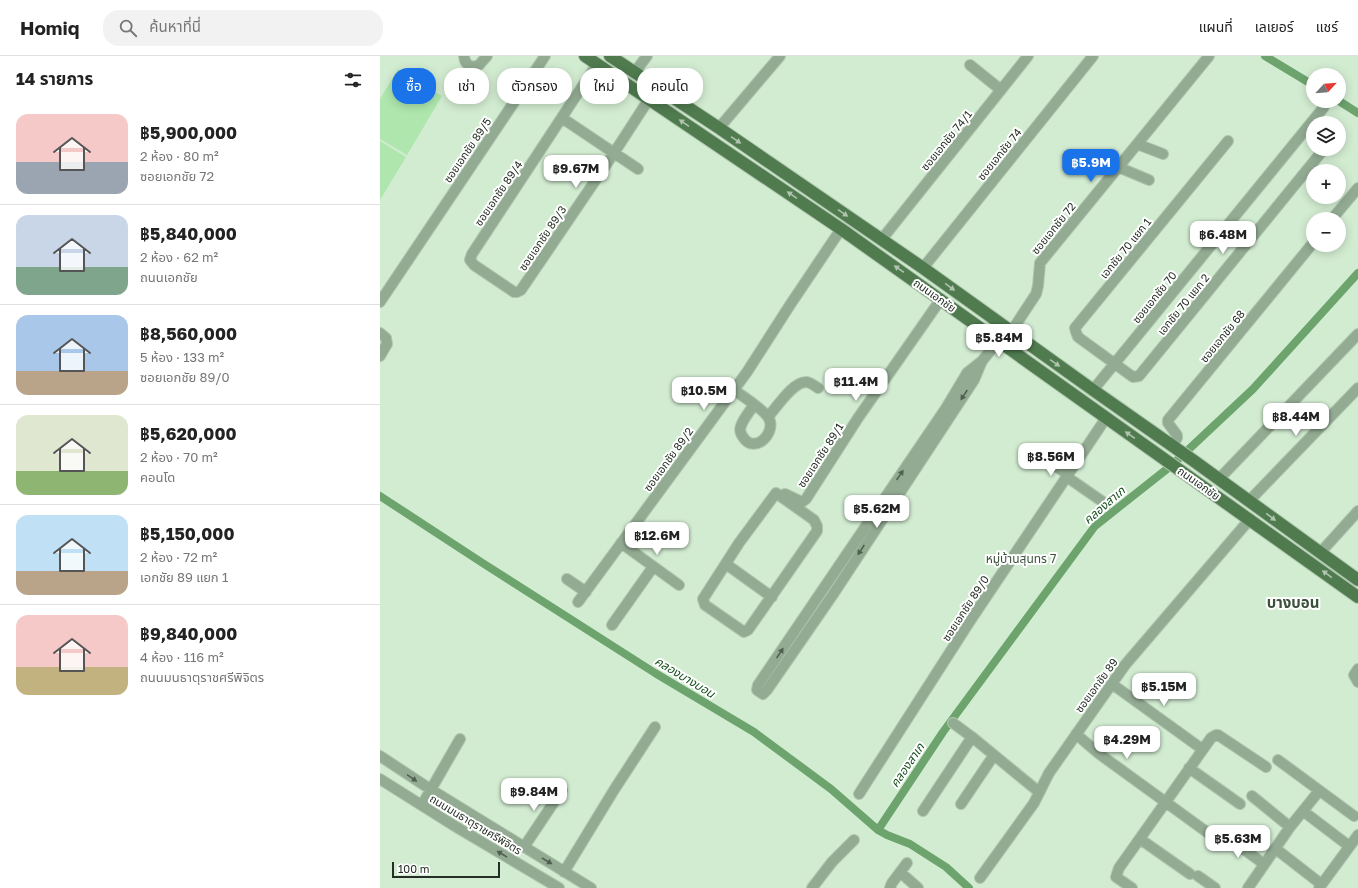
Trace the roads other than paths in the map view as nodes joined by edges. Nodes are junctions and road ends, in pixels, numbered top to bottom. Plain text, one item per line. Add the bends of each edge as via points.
1 (464, 56) edge
2 (488, 56) edge
3 (545, 56) edge
4 (585, 56) edge
5 (610, 56) edge
6 (647, 56) edge
7 (780, 56) edge
8 (1028, 56) edge
9 (1093, 56) edge
10 (1209, 56) edge
11 (597, 64) junction
12 (970, 64) dead end
13 (634, 73) junction
14 (1001, 90) junction
15 (637, 91) edge
16 (645, 104) edge
17 (655, 104) edge
18 (1323, 108) edge
19 (562, 118) junction
20 (719, 128) junction
21 (1228, 140) dead end
22 (1137, 144) junction
23 (614, 153) junction
24 (1163, 154) dead end
25 (1318, 156) edge
26 (1118, 167) junction
27 (638, 169) dead end
28 (1149, 180) dead end
29 (1358, 188) edge
30 (1338, 212) edge
31 (841, 229) junction
32 (882, 239) junction
33 (1306, 252) edge
34 (923, 268) junction
35 (521, 290) joint
36 (941, 299) junction
37 (380, 302) edge
38 (1011, 332) junction
39 (380, 333) edge
40 (1358, 334) edge
41 (999, 340) junction
42 (380, 356) edge
43 (982, 361) junction
44 (1114, 364) junction
45 (818, 388) dead end
46 (1358, 388) edge
47 (734, 390) junction
48 (1093, 390) junction
49 (754, 405) junction
50 (768, 417) junction
51 (1106, 418) junction
52 (1174, 446) junction
53 (1046, 460) dead end
54 (1068, 476) junction
55 (1219, 479) junction
56 (776, 493) junction
57 (1249, 501) junction
58 (1106, 504) dead end
59 (1358, 511) edge
60 (1250, 518) junction
61 (621, 543) junction
62 (1320, 553) junction
63 (726, 564) junction
64 (654, 567) junction
65 (567, 579) dead end
66 (1358, 580) edge
67 (679, 586) dead end
68 (586, 592) junction
69 (772, 596) junction
70 (1358, 597) edge
71 (578, 602) dead end
72 (612, 625) dead end
73 (1358, 668) edge
74 (1358, 682) edge
75 (1112, 684) junction
76 (952, 723) dead end
77 (655, 727) dead end
78 (1076, 734) junction
79 (972, 736) junction
80 (460, 739) dead end
81 (1202, 749) junction
82 (994, 755) junction
83 (380, 756) edge
84 (1278, 760) dead end
85 (1266, 767) dead end
86 (1189, 768) junction
87 (380, 779) edge
88 (430, 789) junction
89 (562, 790) dead end
90 (1319, 791) junction
91 (1039, 792) junction
92 (859, 794) dead end
93 (1252, 796) dead end
94 (1165, 802) junction
95 (961, 804) dead end
96 (1240, 804) dead end
97 (422, 805) junction
98 (924, 811) dead end
99 (1303, 811) junction
100 (1354, 816) dead end
101 (1290, 827) junction
102 (1358, 835) edge
103 (1140, 839) junction
104 (854, 840) dead end
105 (1349, 846) junction
106 (524, 847) junction
107 (1276, 849) junction
108 (906, 863) dead end
109 (1264, 864) junction
110 (564, 872) junction
111 (900, 872) junction
112 (980, 878) dead end
113 (1320, 886) edge
114 (556, 887) edge
115 (591, 888) edge
116 (812, 888) edge
117 (890, 888) edge
118 (918, 888) edge
119 (1132, 888) edge
120 (1215, 888) edge
121 (1248, 888) edge

1 - 2 street via 467,65 473,67
3 - 37 street, ซอยเอกชัย 89/5
4 - 11 main road, ถนนเอกชัย
5 - 13 main road, ถนนเอกชัย
6 - 13 street
7 - 20 street
8 - 14 street, ซอยเอกชัย 74/1
9 - 34 street, ซอยเอกชัย 74
10 - 22 street, ซอยเอกชัย 72
11 - 15 main road, ถนนเอกชัย
11 - 19 street, ซอยเอกชัย 89/4
12 - 14 street
13 - 20 main road, ถนนเอกชัย
14 - 32 street, ซอยเอกชัย 74/1
16 - 23 street, ซอยเอกชัย 89/3
31 -> 17 main road, ถนนเอกชัย
18 - 44 street, ซอยเอกชัย 70
19 - 23 street
19 - 35 street, ซอยเอกชัย 89/4 via 470,260 474,266 514,292
20 -> 32 main road, ถนนเอกชัย
21 - 44 street, เอกชัย 70 แยก 1 via 1075,328 1078,337
22 - 24 street
22 - 26 street, ซอยเอกชัย 72
23 - 27 street
23 - 35 street, ซอยเอกชัย 89/3
25 - 44 street, เอกชัย 70 แยก 2 via 1139,376 1133,377
26 - 28 street
26 - 38 street, ซอยเอกชัย 72 via 1040,263 1036,294
29 - 30 street
36 -> 31 main road, ถนนเอกชัย
31 - 47 street, ซอยเอกชัย 89/2
32 - 34 main road, ถนนเอกชัย
33 - 52 street, ซอยเอกชัย 68 via 1168,420 1169,426 1177,435
34 -> 38 main road, ถนนเอกชัย
36 - 41 main road, ถนนเอกชัย
36 - 56 street, ซอยเอกชัย 89/1 via 858,418 806,499 802,502 781,492
38 -> 48 main road, ถนนเอกชัย
39 - 42 street via 386,338 387,344
40 - 55 street
41 - 43 street
41 - 51 main road, ถนนเอกชัย
43 -> 43 street via 974,380 834,593 767,690 763,694 758,692 758,685 946,408 966,373
44 - 48 street, ซอยเอกชัย 70
45 - 50 street via 808,382 795,386
46 - 57 street
47 - 49 street
47 - 61 street, ซอยเอกชัย 89/2
48 - 52 main road, ถนนเอกชัย
49 - 50 street
49 - 50 street via 740,426 745,440 750,444 764,440 770,429
51 - 54 street, ซอยเอกชัย 89/0
60 -> 51 main road, ถนนเอกชัย
52 - 55 main road, ถนนเอกชัย
53 - 54 street
54 - 58 street
54 - 92 street, ซอยเอกชัย 89/0
55 - 57 main road, ถนนเอกชัย
56 - 63 street
56 - 69 street via 814,520 817,531
57 -> 62 main road, ถนนเอกชัย
59 - 62 street
70 -> 60 main road, ถนนเอกชัย
60 - 75 street, ซอยเอกชัย 89 via 1132,656
61 - 64 street
61 - 68 street, ซอยเอกชัย 89/2
62 - 66 main road, ถนนเอกชัย
63 - 69 street
63 - 69 street via 704,595 703,602 741,631 748,630
64 - 67 street
64 - 72 street
65 - 68 street
68 - 71 street, ซอยเอกชัย 89/2
73 - 74 street via 1354,675
75 - 78 street, ซอยเอกชัย 89
75 - 81 street
76 - 79 street
77 - 110 street
78 - 91 street, ซอยเอกชัย 89
78 - 94 street
79 - 82 street
79 - 98 street
80 - 88 street
81 - 85 street via 1213,736 1218,735
81 - 86 street
82 - 91 street
82 - 95 street
83 -> 88 street, ถนนมนธาตุราชศรีพิจิตร
84 - 90 street
86 - 94 street
86 - 96 street
87 - 97 street, ถนนมนธาตุราชศรีพิจิตร
88 - 97 street
88 - 106 street, ถนนมนธาตุราชศรีพิจิตร
89 - 106 street
90 - 99 street
90 - 100 street
91 - 112 street, ซอยเอกชัย 89 via 1034,803
93 - 101 street
94 - 103 street
94 - 109 street
114 -> 97 street, ถนนมนธาตุราชศรีพิจิตร
99 - 101 street
99 - 105 street
101 - 107 street
102 - 105 street
103 - 119 street via 1116,874 1117,878
103 - 120 street
104 - 116 street via 832,862
105 - 113 street
106 -> 110 street, ถนนมนธาตุราชศรีพิจิตร
107 - 109 street
107 - 113 street
108 - 111 street
109 - 121 street
110 - 115 street, ถนนมนธาตุราชศรีพิจิตร
111 - 117 street
111 - 118 street

